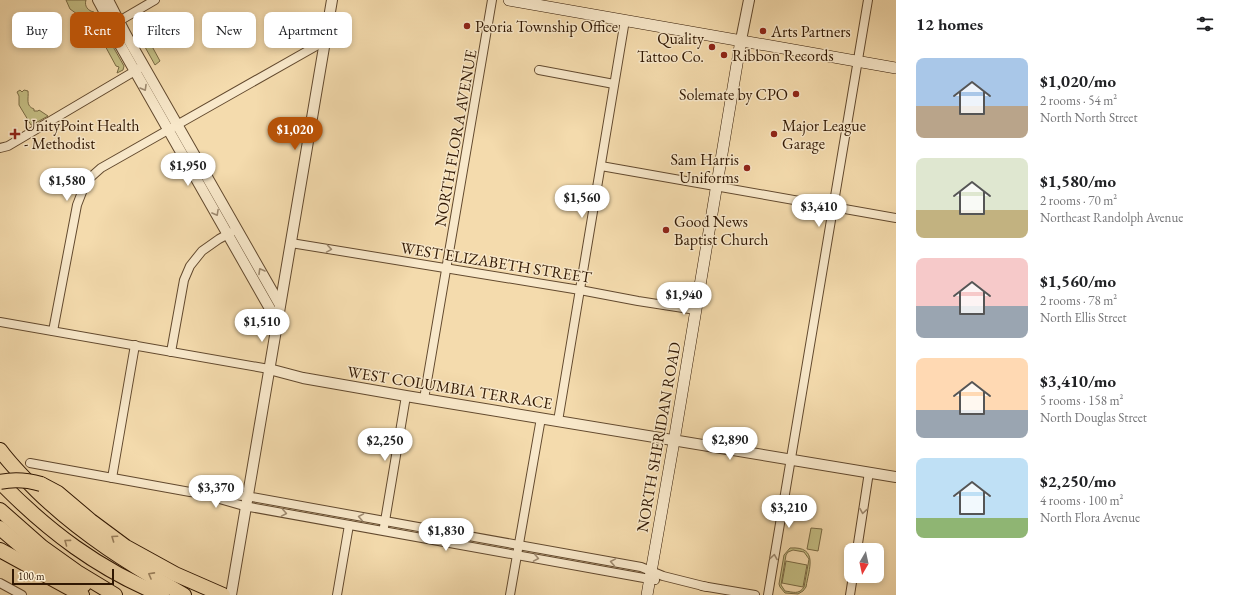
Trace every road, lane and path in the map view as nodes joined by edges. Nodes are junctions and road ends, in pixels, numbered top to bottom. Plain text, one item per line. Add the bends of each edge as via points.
1 (98, 0) edge
2 (108, 0) edge
3 (155, 0) edge
4 (332, 0) edge
5 (492, 0) edge
6 (509, 0) edge
7 (749, 0) edge
8 (868, 0) edge
9 (107, 12) edge
10 (112, 12) edge
11 (330, 12) edge
12 (125, 18) edge
13 (625, 20) junction
14 (125, 33) edge
15 (741, 40) junction
16 (313, 48) edge
17 (324, 48) edge
18 (858, 61) junction
19 (139, 68) junction
20 (896, 68) edge
21 (539, 70) dead end
22 (614, 84) junction
23 (173, 128) junction
24 (0, 148) edge
25 (601, 166) junction
26 (717, 186) junction
27 (833, 206) junction
28 (896, 218) edge
29 (232, 232) junction
30 (291, 243) junction
31 (447, 268) junction
32 (580, 290) junction
33 (280, 305) junction
34 (696, 310) junction
35 (277, 322) junction
36 (0, 323) edge
37 (53, 331) junction
38 (135, 345) junction
39 (171, 352) junction
40 (269, 369) junction
41 (406, 396) junction
42 (424, 399) junction
43 (541, 418) junction
44 (558, 421) junction
45 (674, 441) junction
46 (0, 450) edge
47 (790, 459) junction
48 (30, 463) dead end
49 (869, 472) junction
50 (896, 477) edge
51 (112, 478) junction
52 (0, 482) edge
53 (246, 501) junction
54 (0, 510) edge
55 (385, 522) junction
56 (349, 525) junction
57 (0, 528) edge
58 (383, 531) junction
59 (858, 543) edge
60 (518, 545) junction
61 (0, 550) edge
62 (516, 555) junction
63 (650, 575) junction
64 (0, 583) edge
65 (852, 583) edge
66 (113, 594) edge
67 (22, 595) edge
68 (82, 595) edge
69 (162, 595) edge
70 (184, 595) edge
71 (223, 595) edge
72 (231, 595) edge
73 (337, 595) edge
74 (510, 595) edge
75 (647, 595) edge
76 (755, 595) edge
77 (768, 595) edge
78 (850, 595) edge

1 - 9 street
2 - 10 street
3 - 12 street
4 - 11 street
5 - 31 street, NORTH FLORA AVENUE
6 - 13 main road
7 - 15 street, NORTH SHERIDAN ROAD
8 - 18 street
13 - 15 main road
13 - 22 street
14 - 19 street
15 - 18 main road
15 - 26 main road, NORTH SHERIDAN ROAD
16 - 23 street
17 - 30 street
18 - 20 main road
18 - 27 street
19 - 23 street
19 - 24 street via 8,146
21 - 22 street
22 - 25 street
23 - 29 street
23 - 37 street via 101,168 84,187 75,211
25 - 26 street
25 - 32 street
26 - 27 street
26 - 34 main road, NORTH SHERIDAN ROAD
27 - 28 street
27 - 47 street
33 -> 29 street
29 - 35 street
29 - 39 street via 202,251 190,266 184,280
30 -> 31 street, WEST ELIZABETH STREET
30 - 33 street
31 - 32 street, WEST ELIZABETH STREET
31 - 42 street, NORTH FLORA AVENUE
32 - 34 street, WEST ELIZABETH STREET
32 - 44 street
33 - 35 street
34 - 45 main road, NORTH SHERIDAN ROAD
35 - 40 street
36 - 37 street, WEST COLUMBIA TERRACE
37 - 38 street, WEST COLUMBIA TERRACE
38 - 39 street, WEST COLUMBIA TERRACE
38 - 51 street
39 - 40 street, WEST COLUMBIA TERRACE
40 - 41 street, WEST COLUMBIA TERRACE via 303,378
40 - 53 street
41 - 42 street, WEST COLUMBIA TERRACE
41 - 55 street
42 - 43 street, WEST COLUMBIA TERRACE
43 - 44 street, WEST COLUMBIA TERRACE
43 - 60 street
44 - 45 street, WEST COLUMBIA TERRACE
45 - 47 street, WEST COLUMBIA TERRACE
45 - 63 main road, NORTH SHERIDAN ROAD
70 -> 46 highway via 91,538 20,475
47 - 49 street, WEST COLUMBIA TERRACE
77 -> 47 street
48 - 51 street
49 - 50 street, WEST COLUMBIA TERRACE
49 -> 59 street
51 - 53 street
69 -> 52 highway via 129,580 74,548 49,529
71 -> 52 highway, bridge via 175,574 126,547 58,492 41,484 20,480
55 -> 53 street
53 -> 56 street
53 - 72 street
54 - 66 highway via 42,548
55 - 58 street
55 - 60 street
56 - 58 street
56 - 73 street
57 - 66 highway via 58,572 80,584
58 - 62 street
60 - 62 street
63 -> 60 street via 643,568
61 - 68 highway
62 -> 63 street
62 - 74 street
63 - 75 main road, NORTH SHERIDAN ROAD
63 - 76 street
64 - 67 street
65 - 78 street

